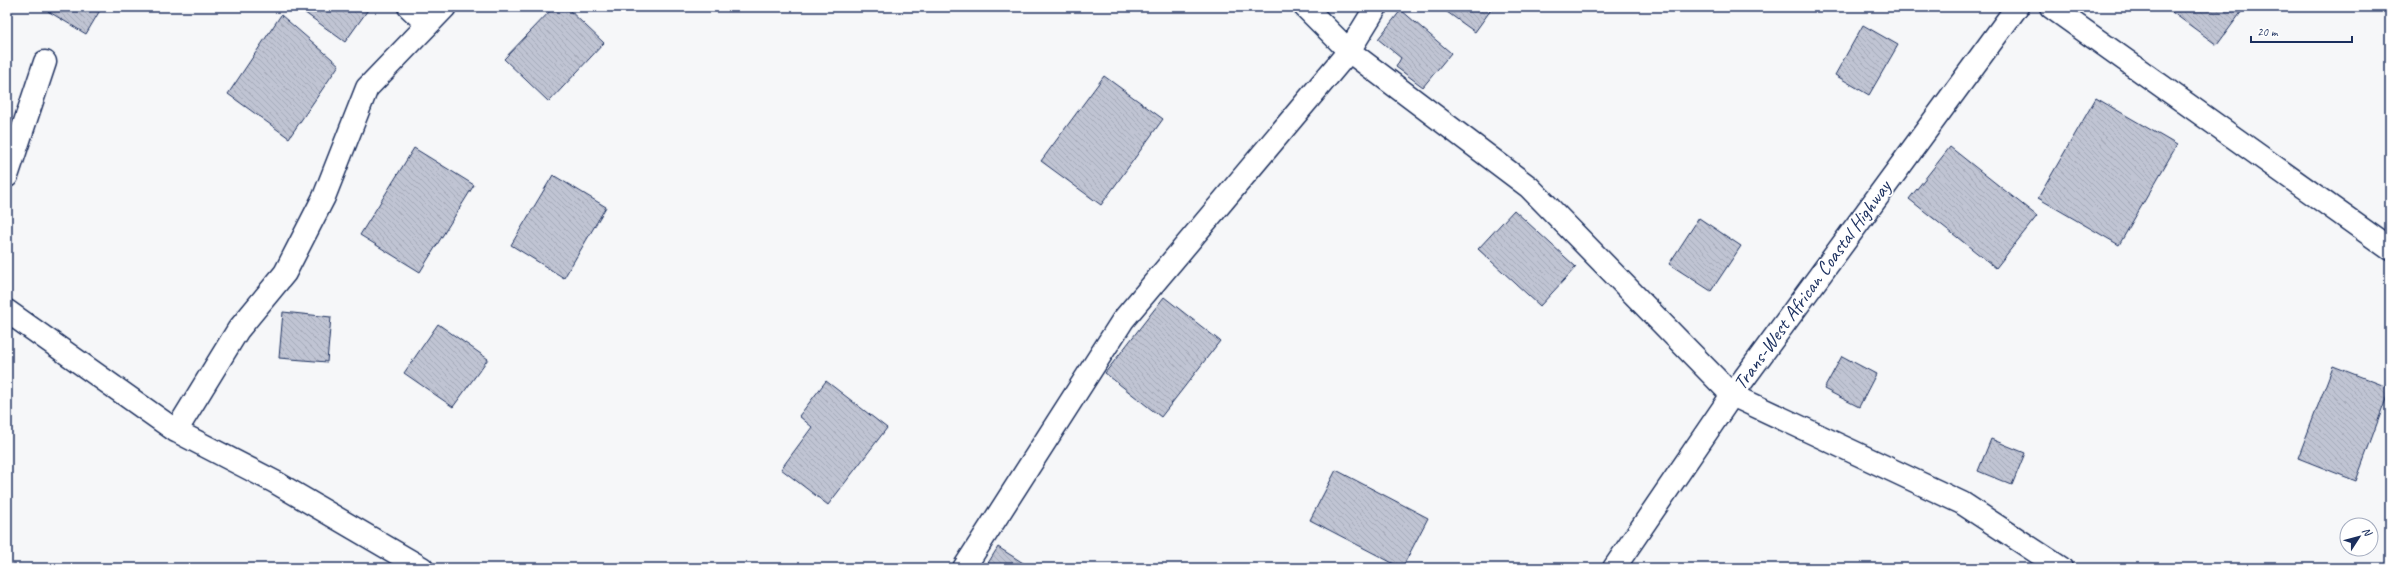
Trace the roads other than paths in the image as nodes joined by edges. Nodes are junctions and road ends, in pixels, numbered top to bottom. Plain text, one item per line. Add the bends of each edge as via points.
1 (409, 7) edge
2 (445, 7) edge
3 (1305, 7) edge
4 (1376, 7) edge
5 (2017, 7) edge
6 (2051, 7) edge
7 (428, 25) junction
8 (1349, 51) junction
9 (45, 62) dead end
10 (7, 176) edge
11 (2390, 248) edge
12 (7, 311) edge
13 (1732, 395) junction
14 (176, 431) junction
15 (422, 568) edge
16 (964, 568) edge
17 (1614, 568) edge
18 (2061, 568) edge

1 - 7 main road
2 - 7 main road
3 - 8 main road
4 - 8 main road
5 - 13 main road, Trans-West African Coastal Highway
6 - 11 main road
7 - 14 main road via 367,88 324,197 285,273 238,330
8 - 13 main road via 1528,187
8 - 16 main road via 1123,320
9 - 10 main road
12 - 14 main road
13 - 17 main road, Trans-West African Coastal Highway
13 - 18 main road via 1962,502
14 - 15 main road via 275,482

